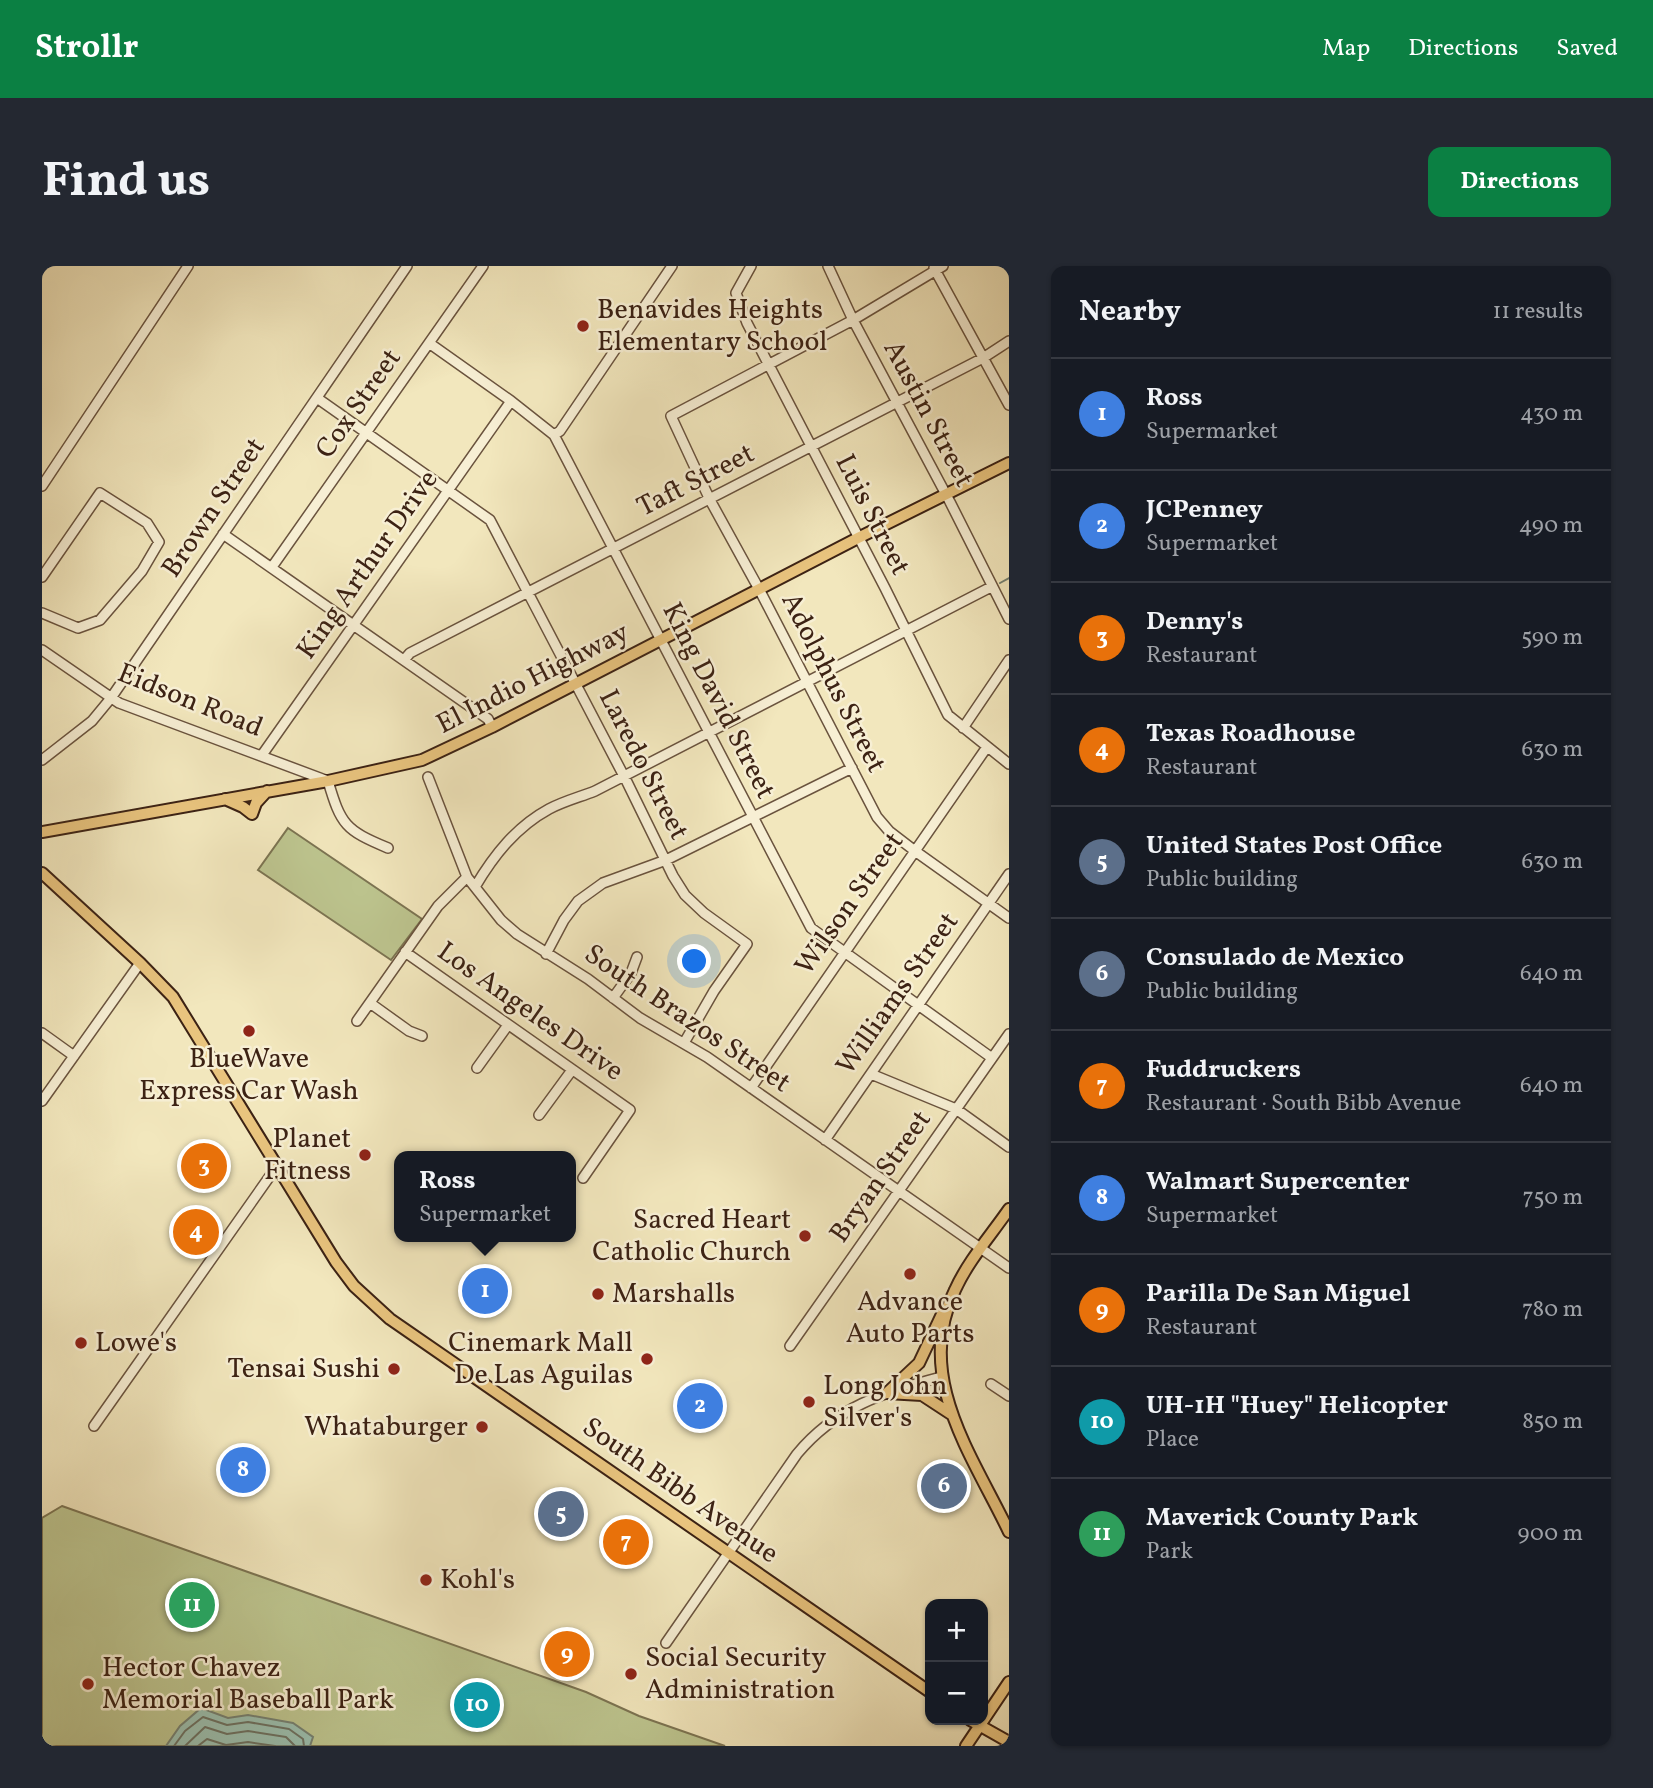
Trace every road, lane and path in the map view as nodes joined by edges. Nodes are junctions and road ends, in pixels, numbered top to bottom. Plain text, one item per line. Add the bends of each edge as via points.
1 (188, 266) edge
2 (407, 266) edge
3 (483, 266) edge
4 (672, 266) edge
5 (751, 266) edge
6 (828, 266) edge
7 (937, 268) edge
8 (853, 320) junction
9 (1009, 341) edge
10 (429, 343) junction
11 (984, 358) junction
12 (768, 364) junction
13 (317, 398) junction
14 (511, 401) junction
15 (896, 402) junction
16 (1009, 405) edge
17 (367, 432) junction
18 (554, 436) junction
19 (811, 447) junction
20 (1009, 463) edge
21 (42, 486) edge
22 (448, 489) junction
23 (944, 494) junction
24 (710, 500) junction
25 (223, 534) junction
26 (858, 538) junction
27 (612, 548) junction
28 (272, 567) junction
29 (42, 577) edge
30 (991, 587) junction
31 (760, 589) junction
32 (526, 592) junction
33 (42, 613) edge
34 (1009, 619) edge
35 (354, 625) junction
36 (905, 631) junction
37 (661, 640) junction
38 (42, 650) edge
39 (404, 660) junction
40 (1009, 660) edge
41 (807, 682) junction
42 (575, 684) junction
43 (111, 698) junction
44 (492, 727) junction
45 (963, 728) junction
46 (708, 733) junction
47 (987, 747) junction
48 (262, 755) junction
49 (42, 760) edge
50 (1009, 764) edge
51 (852, 768) junction
52 (623, 776) junction
53 (428, 777) dead end
54 (328, 781) junction
55 (267, 791) junction
56 (224, 799) junction
57 (753, 819) junction
58 (42, 832) edge
59 (388, 848) dead end
60 (915, 851) junction
61 (666, 860) junction
62 (1009, 874) edge
63 (43, 876) edge
64 (467, 877) junction
65 (475, 887) junction
66 (989, 904) junction
67 (1009, 918) edge
68 (405, 952) junction
69 (844, 953) junction
70 (546, 954) junction
71 (637, 957) dead end
72 (140, 963) junction
73 (613, 998) junction
74 (370, 1003) junction
75 (917, 1006) junction
76 (357, 1021) dead end
77 (508, 1025) junction
78 (42, 1033) edge
79 (1009, 1034) edge
80 (422, 1036) dead end
81 (684, 1043) junction
82 (74, 1056) junction
83 (992, 1058) junction
84 (477, 1068) dead end
85 (572, 1070) junction
86 (871, 1074) junction
87 (751, 1088) junction
88 (42, 1101) edge
89 (956, 1109) junction
90 (539, 1115) dead end
91 (825, 1140) junction
92 (1009, 1147) edge
93 (277, 1167) junction
94 (583, 1178) dead end
95 (899, 1192) junction
96 (1009, 1209) edge
97 (981, 1248) junction
98 (1009, 1268) edge
99 (954, 1290) junction
100 (790, 1346) dead end
101 (941, 1377) junction
102 (991, 1384) dead end
103 (887, 1393) junction
104 (1009, 1396) edge
105 (951, 1413) junction
106 (94, 1426) dead end
107 (1009, 1532) edge
108 (729, 1553) junction
109 (666, 1643) dead end
110 (1009, 1682) edge
111 (925, 1689) edge
112 (988, 1707) edge
113 (974, 1725) edge
114 (979, 1725) edge
115 (1009, 1742) edge
116 (967, 1746) edge

1 - 21 street
2 - 13 street, Brown Street
3 - 10 street, Cox Street
4 - 18 street
5 - 12 street, Luis Street via 736,293
6 - 8 street, Austin Street
7 - 8 street
7 - 11 street
8 - 12 street
8 - 15 street, Austin Street
9 - 11 street, Taft Street
10 - 14 street, King David Street
10 - 17 street, Cox Street
11 - 15 street, Taft Street
11 - 16 street
12 - 19 street, Luis Street
12 - 24 street, Adolphus Street via 671,416
13 - 17 street, Laredo Street
13 - 25 street, Brown Street
14 - 18 street, King David Street
14 - 22 street, King Arthur Drive
15 - 19 street, Taft Street
15 - 23 street, Austin Street
17 - 22 street, Laredo Street
17 - 28 street, Cox Street
18 - 27 street, King David Street
19 - 24 street, Taft Street
19 - 26 street, Luis Street
20 - 23 main road, El Indio Highway
22 - 32 street, Laredo Street via 491,520
22 - 35 street, King Arthur Drive
23 - 26 main road, El Indio Highway
23 - 30 street, Austin Street
24 - 27 street, Taft Street
24 - 31 street, Adolphus Street
25 - 28 street
25 - 43 street, Brown Street
26 - 31 main road, El Indio Highway
26 - 36 street, Luis Street
27 - 32 street, Taft Street
27 - 37 street, King David Street
28 - 35 street
29 - 33 street via 100,493 146,523 159,542 142,571 100,620 78,628
30 - 34 street, Austin Street
30 - 36 street
31 - 37 main road, El Indio Highway
31 - 41 street, Adolphus Street
32 - 39 street, Taft Street
32 - 42 street, Laredo Street
35 - 39 street
35 - 48 street, King Arthur Drive
36 - 41 street
36 - 45 street, Luis Street via 948,715
37 - 42 main road, El Indio Highway
37 - 46 street, King David Street
38 - 43 street, Eidson Road
39 - 44 street via 488,719
40 - 45 street
41 - 46 street
41 - 51 street, Adolphus Street
42 - 44 main road, El Indio Highway
42 - 52 street, Laredo Street
43 - 48 street, Eidson Road
43 - 49 street, Brown Street via 92,721
44 - 54 main road, El Indio Highway via 422,760
45 - 47 street, Luis Street
46 - 52 street
46 - 57 street, King David Street
47 - 50 street, Luis Street
47 - 60 street, Wilson Street
48 - 54 street, Eidson Road
51 - 57 street
51 - 60 street, Adolphus Street via 882,825
52 - 61 street, Laredo Street
52 - 65 street via 537,817 510,839
53 - 64 street, South Brazos Street
54 - 55 main road, El Indio Highway
54 - 59 street via 338,815 353,831
55 - 56 main road, El Indio Highway
55 - 56 main road via 252,814
56 - 58 main road, El Indio Highway
57 - 61 street
57 - 69 street, King David Street via 804,918
60 - 66 street, Adolphus Street
60 - 69 street, Wilson Street
61 - 70 street via 603,883 578,901
61 - 81 street, Laredo Street via 685,895 747,944
62 - 66 street, Williams Street
63 - 72 main road, South Bibb Avenue
64 - 65 street, South Brazos Street
64 - 68 street via 438,906
65 - 70 street, South Brazos Street via 501,920
66 - 67 street, Adolphus Street
66 - 75 street, Williams Street
68 - 74 street
68 - 77 street, Los Angeles Drive
69 - 75 street, King David Street
69 - 87 street, Wilson Street
70 - 73 street, South Brazos Street
71 - 73 street
72 - 82 street
72 - 93 main road, South Bibb Avenue via 183,1011
73 - 81 street, South Brazos Street
74 - 76 street
74 - 80 street
75 - 83 street, King David Street
75 - 86 street, Williams Street
77 - 84 street
77 - 85 street, Los Angeles Drive
78 - 82 street
79 - 83 street, Bryan Street
81 - 87 street, South Brazos Street
82 - 88 street
83 - 89 street, Bryan Street
85 - 90 street
85 - 94 street, Los Angeles Drive via 630,1110
86 - 89 street
86 - 91 street, Williams Street
87 - 91 street, South Brazos Street
89 - 92 street
89 - 95 street, Bryan Street
91 - 95 street, South Brazos Street
93 - 106 street
93 - 108 main road, South Bibb Avenue via 336,1262 370,1302
95 - 97 street, South Brazos Street
95 - 100 street, Bryan Street
96 - 97 main road
97 - 98 street, South Brazos Street
97 - 99 main road
99 - 101 main road via 942,1335
99 - 103 main road via 919,1363
101 - 103 street
101 - 105 main road
102 - 104 street
103 - 105 main road via 922,1395
103 - 108 street via 849,1408 807,1442
105 - 107 main road
108 - 109 street
108 - 111 main road, South Bibb Avenue
110 - 112 main road
113 - 116 main road
114 - 115 main road

